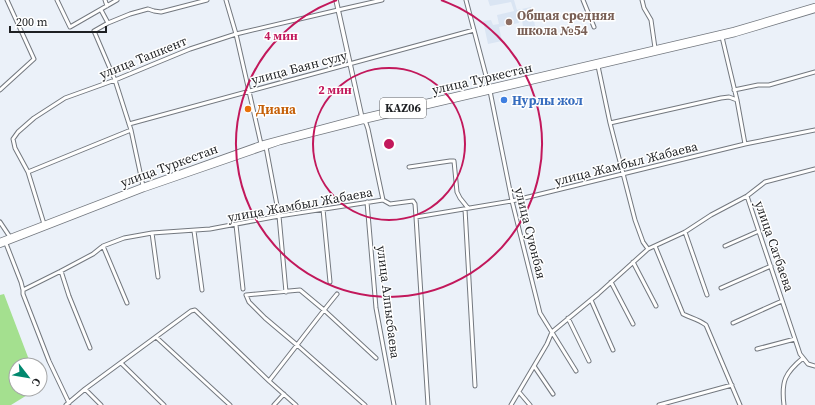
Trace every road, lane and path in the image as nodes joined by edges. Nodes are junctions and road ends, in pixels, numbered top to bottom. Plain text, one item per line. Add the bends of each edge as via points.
1 (7, 0) edge
2 (57, 0) edge
3 (105, 0) edge
4 (117, 0) edge
5 (207, 0) edge
6 (226, 0) edge
7 (336, 0) edge
8 (382, 0) edge
9 (466, 0) edge
10 (583, 0) edge
11 (642, 0) edge
12 (108, 6) junction
13 (815, 6) edge
14 (101, 10) junction
15 (338, 10) junction
16 (815, 10) edge
17 (108, 23) junction
18 (594, 27) dead end
19 (474, 30) junction
20 (735, 32) junction
21 (236, 34) junction
22 (722, 37) junction
23 (655, 48) junction
24 (350, 65) junction
25 (598, 66) junction
26 (815, 72) edge
27 (115, 80) junction
28 (0, 89) edge
29 (489, 89) junction
30 (734, 90) junction
31 (249, 91) junction
32 (737, 100) junction
33 (363, 119) junction
34 (610, 123) junction
35 (129, 124) junction
36 (131, 130) junction
37 (815, 130) edge
38 (261, 144) junction
39 (745, 144) junction
40 (266, 147) junction
41 (409, 167) dead end
42 (815, 169) edge
43 (28, 172) junction
44 (624, 174) junction
45 (143, 186) junction
46 (747, 196) junction
47 (384, 200) junction
48 (512, 201) junction
49 (367, 202) junction
50 (323, 209) junction
51 (466, 209) junction
52 (279, 216) junction
53 (416, 217) junction
54 (0, 222) edge
55 (44, 224) junction
56 (236, 225) junction
57 (194, 230) junction
58 (759, 231) junction
59 (685, 232) junction
60 (152, 233) junction
61 (11, 239) junction
62 (3, 241) edge
63 (0, 245) edge
64 (103, 246) junction
65 (655, 246) junction
66 (725, 246) dead end
67 (648, 250) junction
68 (633, 262) junction
69 (771, 266) junction
70 (61, 271) junction
71 (158, 277) dead end
72 (330, 282) dead end
73 (611, 282) junction
74 (721, 288) dead end
75 (243, 289) dead end
76 (23, 290) junction
77 (202, 290) dead end
78 (286, 292) junction
79 (337, 294) dead end
80 (707, 295) dead end
81 (591, 300) junction
82 (782, 301) junction
83 (127, 303) dead end
84 (656, 306) dead end
85 (324, 310) junction
86 (568, 318) junction
87 (733, 323) dead end
88 (633, 324) dead end
89 (552, 332) junction
90 (156, 337) junction
91 (795, 339) junction
92 (297, 346) junction
93 (90, 348) dead end
94 (757, 349) dead end
95 (613, 350) dead end
96 (376, 358) dead end
97 (803, 358) junction
98 (589, 361) dead end
99 (120, 363) junction
100 (534, 366) junction
101 (815, 366) edge
102 (576, 371) dead end
103 (269, 381) junction
104 (732, 385) junction
105 (474, 386) dead end
106 (85, 390) junction
107 (519, 392) junction
108 (284, 394) junction
109 (553, 394) dead end
110 (68, 404) edge
111 (101, 405) edge
112 (164, 405) edge
113 (230, 405) edge
114 (274, 405) edge
115 (296, 405) edge
116 (365, 405) edge
117 (394, 405) edge
118 (428, 405) edge
119 (511, 405) edge
120 (530, 405) edge
121 (659, 405) edge
122 (740, 405) edge
123 (784, 405) edge

1 - 28 street via 34,59
2 - 14 street via 70,27
3 - 12 street
4 - 12 street
5 - 17 street via 161,12 148,9
6 - 21 street
7 - 15 street
8 - 15 street, улица Ташкент
9 - 19 street, улица Суюнбая
10 - 18 street
11 - 23 street via 650,20
12 - 14 street
13 - 20 highway, улица Туркестан / KАZ06
14 - 17 street
15 - 21 street, улица Ташкент
15 - 24 street
16 - 20 highway, улица Туркестан / KАZ06
17 - 27 street via 94,31
19 - 24 street, улица Баян сулу
19 - 29 street, улица Суюнбая
20 - 22 highway, улица Туркестан / KАZ06
20 - 23 highway, улица Туркестан / KАZ06
21 - 27 street, улица Ташкент via 190,48
21 - 31 street
22 - 25 highway, улица Туркестан / KАZ06
22 - 30 street
23 - 29 highway, улица Туркестан / KАZ06
24 - 31 street, улица Баян сулу
24 - 33 street
25 - 29 highway, улица Туркестан / KАZ06
25 - 34 street
26 - 30 street via 769,85
27 - 35 street
27 - 43 street, улица Ташкент via 51,106 18,132 13,139 14,144
29 - 33 highway, улица Туркестан / KАZ06
29 - 48 street, улица Суюнбая
30 - 32 street
31 - 35 street, улица Баян сулу
31 - 38 street
32 - 34 street via 721,98
32 - 39 street
33 - 38 highway, улица Туркестан / KАZ06
33 - 40 highway, улица Туркестан / KАZ06
33 - 47 street via 368,129
34 - 44 street
35 - 36 street
36 - 43 street
36 - 45 street
37 - 39 street, улица Жамбыл Жабаева
38 - 45 highway, улица Туркестан / KАZ06
39 - 44 street, улица Жамбыл Жабаева
40 - 52 street
40 - 61 highway, улица Туркестан / KАZ06
41 - 51 street via 454,161 458,195
42 - 46 street, улица Сатбаева via 765,182
43 - 55 street, улица Ташкент
44 - 48 street, улица Жамбыл Жабаева
44 - 67 street via 635,220
45 - 55 highway, улица Туркестан / KАZ06
46 - 58 street, улица Сатбаева
46 - 59 street
47 - 49 street, улица Жамбыл Жабаева
47 - 53 street, улица Жамбыл Жабаева via 390,204 413,201
48 - 51 street, улица Жамбыл Жабаева
48 - 89 street, улица Суюнбая via 540,312
49 - 50 street, улица Жамбыл Жабаева
49 - 117 street, улица Алпысбаева via 376,308
50 - 52 street, улица Жамбыл Жабаева
50 - 72 street
51 - 53 street, улица Жамбыл Жабаева
51 - 105 street
52 - 56 street, улица Жамбыл Жабаева
52 - 78 street
53 - 118 street
54 - 61 street
55 - 61 highway, улица Туркестан / KАZ06
56 - 57 street, улица Жамбыл Жабаева
56 - 75 street
57 - 60 street, улица Жамбыл Жабаева
57 - 77 street
58 - 66 street
58 - 69 street, улица Сатбаева
59 - 65 street
59 - 80 street
60 - 64 street, улица Жамбыл Жабаева via 124,238
60 - 71 street
61 - 62 highway, улица Туркестан / KАZ06
62 - 63 highway, улица Туркестан / KАZ06
62 - 76 street
64 - 70 street, улица Жамбыл Жабаева
64 - 83 street
65 - 67 street
65 - 104 street via 683,314 706,325
67 - 68 street
68 - 73 street
68 - 84 street
69 - 74 street
69 - 82 street, улица Сатбаева
70 - 76 street, улица Жамбыл Жабаева
70 - 93 street via 68,296
73 - 81 street
73 - 88 street
76 - 110 street
78 - 85 street via 300,290
78 - 92 street via 246,295 249,302
79 - 85 street
81 - 86 street
81 - 95 street
82 - 87 street
82 - 91 street, улица Сатбаева
85 - 92 street
85 - 96 street
86 - 89 street
86 - 98 street
89 - 100 street
89 - 102 street, улица Суюнбая
90 - 99 street
90 - 103 street via 195,310
90 - 113 street
91 - 94 street
91 - 97 street, улица Сатбаева
92 - 103 street
92 - 116 street
97 - 101 street via 808,364
97 - 123 street via 784,378
99 - 106 street
99 - 112 street
100 - 107 street
100 - 109 street
103 - 108 street
104 - 121 street
104 - 122 street
106 - 110 street
106 - 111 street
107 - 119 street
107 - 120 street
108 - 114 street
108 - 115 street

